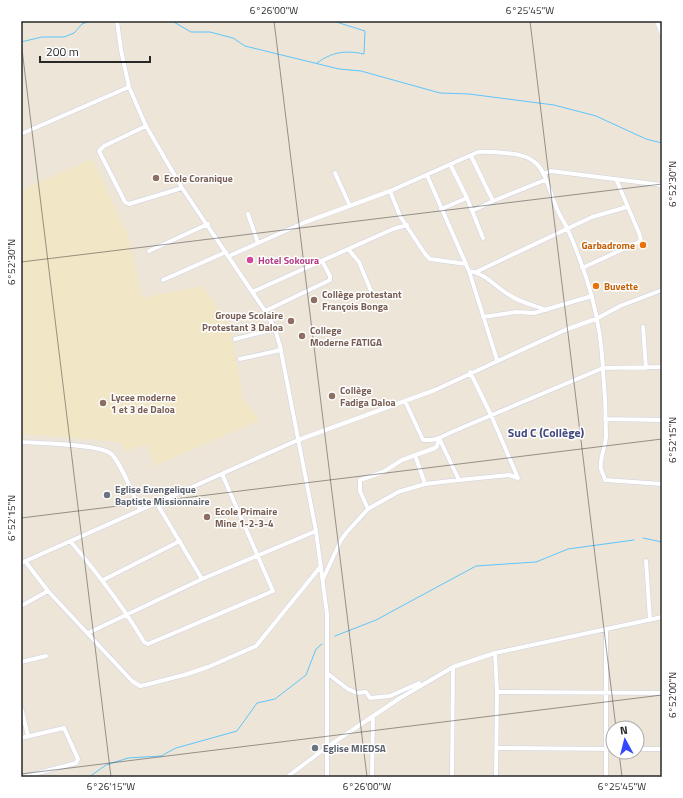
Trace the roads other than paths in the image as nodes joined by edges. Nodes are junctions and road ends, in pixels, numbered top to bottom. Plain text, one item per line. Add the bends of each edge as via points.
1 (117, 21) edge
2 (657, 21) edge
3 (662, 35) edge
4 (129, 87) junction
5 (146, 126) junction
6 (21, 134) edge
7 (471, 156) junction
8 (450, 164) junction
9 (335, 173) dead end
10 (543, 174) junction
11 (427, 175) junction
12 (616, 179) junction
13 (545, 180) junction
14 (662, 185) edge
15 (182, 188) junction
16 (390, 191) junction
17 (467, 198) junction
18 (494, 201) junction
19 (350, 206) junction
20 (627, 207) junction
21 (442, 209) junction
22 (472, 211) junction
23 (248, 214) dead end
24 (208, 224) junction
25 (407, 225) junction
26 (568, 229) junction
27 (484, 238) dead end
28 (258, 242) junction
29 (349, 250) junction
30 (149, 251) dead end
31 (226, 252) junction
32 (229, 256) junction
33 (322, 261) junction
34 (466, 264) junction
35 (582, 268) junction
36 (469, 271) junction
37 (476, 272) junction
38 (164, 280) dead end
39 (662, 290) edge
40 (371, 291) dead end
41 (252, 292) junction
42 (592, 296) junction
43 (546, 310) junction
44 (265, 311) junction
45 (483, 317) junction
46 (598, 318) junction
47 (643, 327) dead end
48 (275, 329) junction
49 (235, 339) dead end
50 (281, 350) junction
51 (240, 359) dead end
52 (497, 360) junction
53 (662, 367) edge
54 (603, 368) junction
55 (646, 368) junction
56 (470, 372) junction
57 (405, 401) junction
58 (491, 415) junction
59 (605, 419) junction
60 (662, 420) edge
61 (439, 438) junction
62 (298, 440) junction
63 (21, 442) edge
64 (414, 455) junction
65 (222, 474) junction
66 (458, 480) junction
67 (426, 484) junction
68 (662, 484) edge
69 (156, 502) junction
70 (368, 509) junction
71 (140, 510) junction
72 (316, 532) junction
73 (180, 541) junction
74 (71, 542) junction
75 (258, 556) junction
76 (646, 561) dead end
77 (23, 562) edge
78 (321, 566) junction
79 (202, 579) junction
80 (103, 580) junction
81 (323, 580) junction
82 (48, 591) junction
83 (21, 606) edge
84 (127, 613) junction
85 (662, 617) edge
86 (650, 620) junction
87 (606, 629) junction
88 (88, 633) junction
89 (495, 653) junction
90 (46, 656) dead end
91 (21, 662) edge
92 (453, 667) junction
93 (328, 674) junction
94 (435, 676) junction
95 (497, 692) junction
96 (606, 692) junction
97 (662, 693) edge
98 (21, 707) edge
99 (373, 716) junction
100 (606, 720) edge
101 (28, 736) junction
102 (21, 738) edge
103 (327, 747) junction
104 (496, 748) junction
105 (605, 749) edge
106 (645, 749) edge
107 (662, 749) edge
108 (606, 760) edge
109 (23, 777) edge
110 (287, 777) edge
111 (327, 777) edge
112 (372, 777) edge
113 (452, 777) edge
114 (496, 777) edge
115 (606, 777) edge

1 - 4 street
2 - 3 street
4 - 5 street
4 - 6 street
5 - 15 street
5 - 15 street via 104,146 99,151 125,202 130,204
7 - 8 street
7 - 10 street via 484,151 524,155 537,163
7 - 18 street
8 - 11 street
8 - 17 street
9 - 19 street
10 - 12 street via 551,170
10 - 13 street
11 - 16 street
11 - 21 street
12 - 14 street
12 - 20 street
13 - 18 street
13 - 26 street
15 - 24 street
16 - 19 street
16 - 25 street via 400,216
17 - 21 street
17 - 22 street
18 - 22 street
19 - 28 street
20 - 26 street via 600,214
20 - 35 street via 641,241
21 - 34 street
22 - 27 street
23 - 28 street
24 - 30 street
24 - 31 street
25 - 29 street
25 - 34 street via 430,259
26 - 35 street
26 - 37 street
28 - 32 street
29 - 33 street
29 - 40 street via 359,262
31 - 32 street
31 - 38 street
32 - 41 street
33 - 41 street
33 - 44 street via 330,280
34 - 36 street
35 - 42 street
36 - 37 street
36 - 45 street
37 - 43 street via 512,298
39 - 46 street via 620,306
41 - 44 street
42 - 43 street
42 - 46 street
43 - 45 street
44 - 48 street
45 - 52 street
46 - 52 street
46 - 54 street
47 - 55 street
48 - 49 street
48 - 50 street
50 - 51 street
50 - 62 street
52 - 56 street
53 - 55 street
54 - 55 street
54 - 58 street
54 - 59 street
56 - 57 street via 435,390
56 - 58 street
57 - 61 street via 423,440
57 - 62 street
58 - 61 street
58 - 66 street via 518,478 509,475
59 - 60 street
59 - 68 street via 606,438 601,468 606,480
61 - 64 street via 438,446
61 - 66 street
62 - 65 street
62 - 72 street
63 - 71 street via 96,448 110,453 118,463
64 - 67 street
64 - 70 street via 383,472 360,480 360,491
65 - 69 street
65 - 75 street
66 - 67 street
67 - 70 street via 398,492
69 - 71 street
69 - 73 street
70 - 81 street via 341,540
71 - 74 street
72 - 75 street
72 - 78 street
73 - 79 street
73 - 80 street
74 - 77 street
74 - 80 street
75 - 79 street
75 - 84 street via 273,591 148,644 144,642
76 - 86 street
77 - 82 street
78 - 81 street
78 - 88 street via 256,646 184,675 145,685 135,684
79 - 84 street
80 - 84 street
81 - 93 street via 328,624
82 - 83 street
82 - 88 street
84 - 88 street
85 - 86 street
86 - 87 street
87 - 89 street
87 - 96 street
89 - 92 street
89 - 95 street
90 - 91 street
92 - 94 street
92 - 113 street
93 - 94 street via 348,689 357,693 367,692 370,698 390,696
93 - 103 street
94 - 99 street
95 - 96 street
95 - 104 street
96 - 97 street
96 - 100 street
98 - 101 street
99 - 103 street
99 - 112 street
101 - 102 street
101 - 109 street via 64,728 78,761
103 - 110 street
103 - 111 street
104 - 105 street
104 - 114 street
106 - 107 street
108 - 115 street

